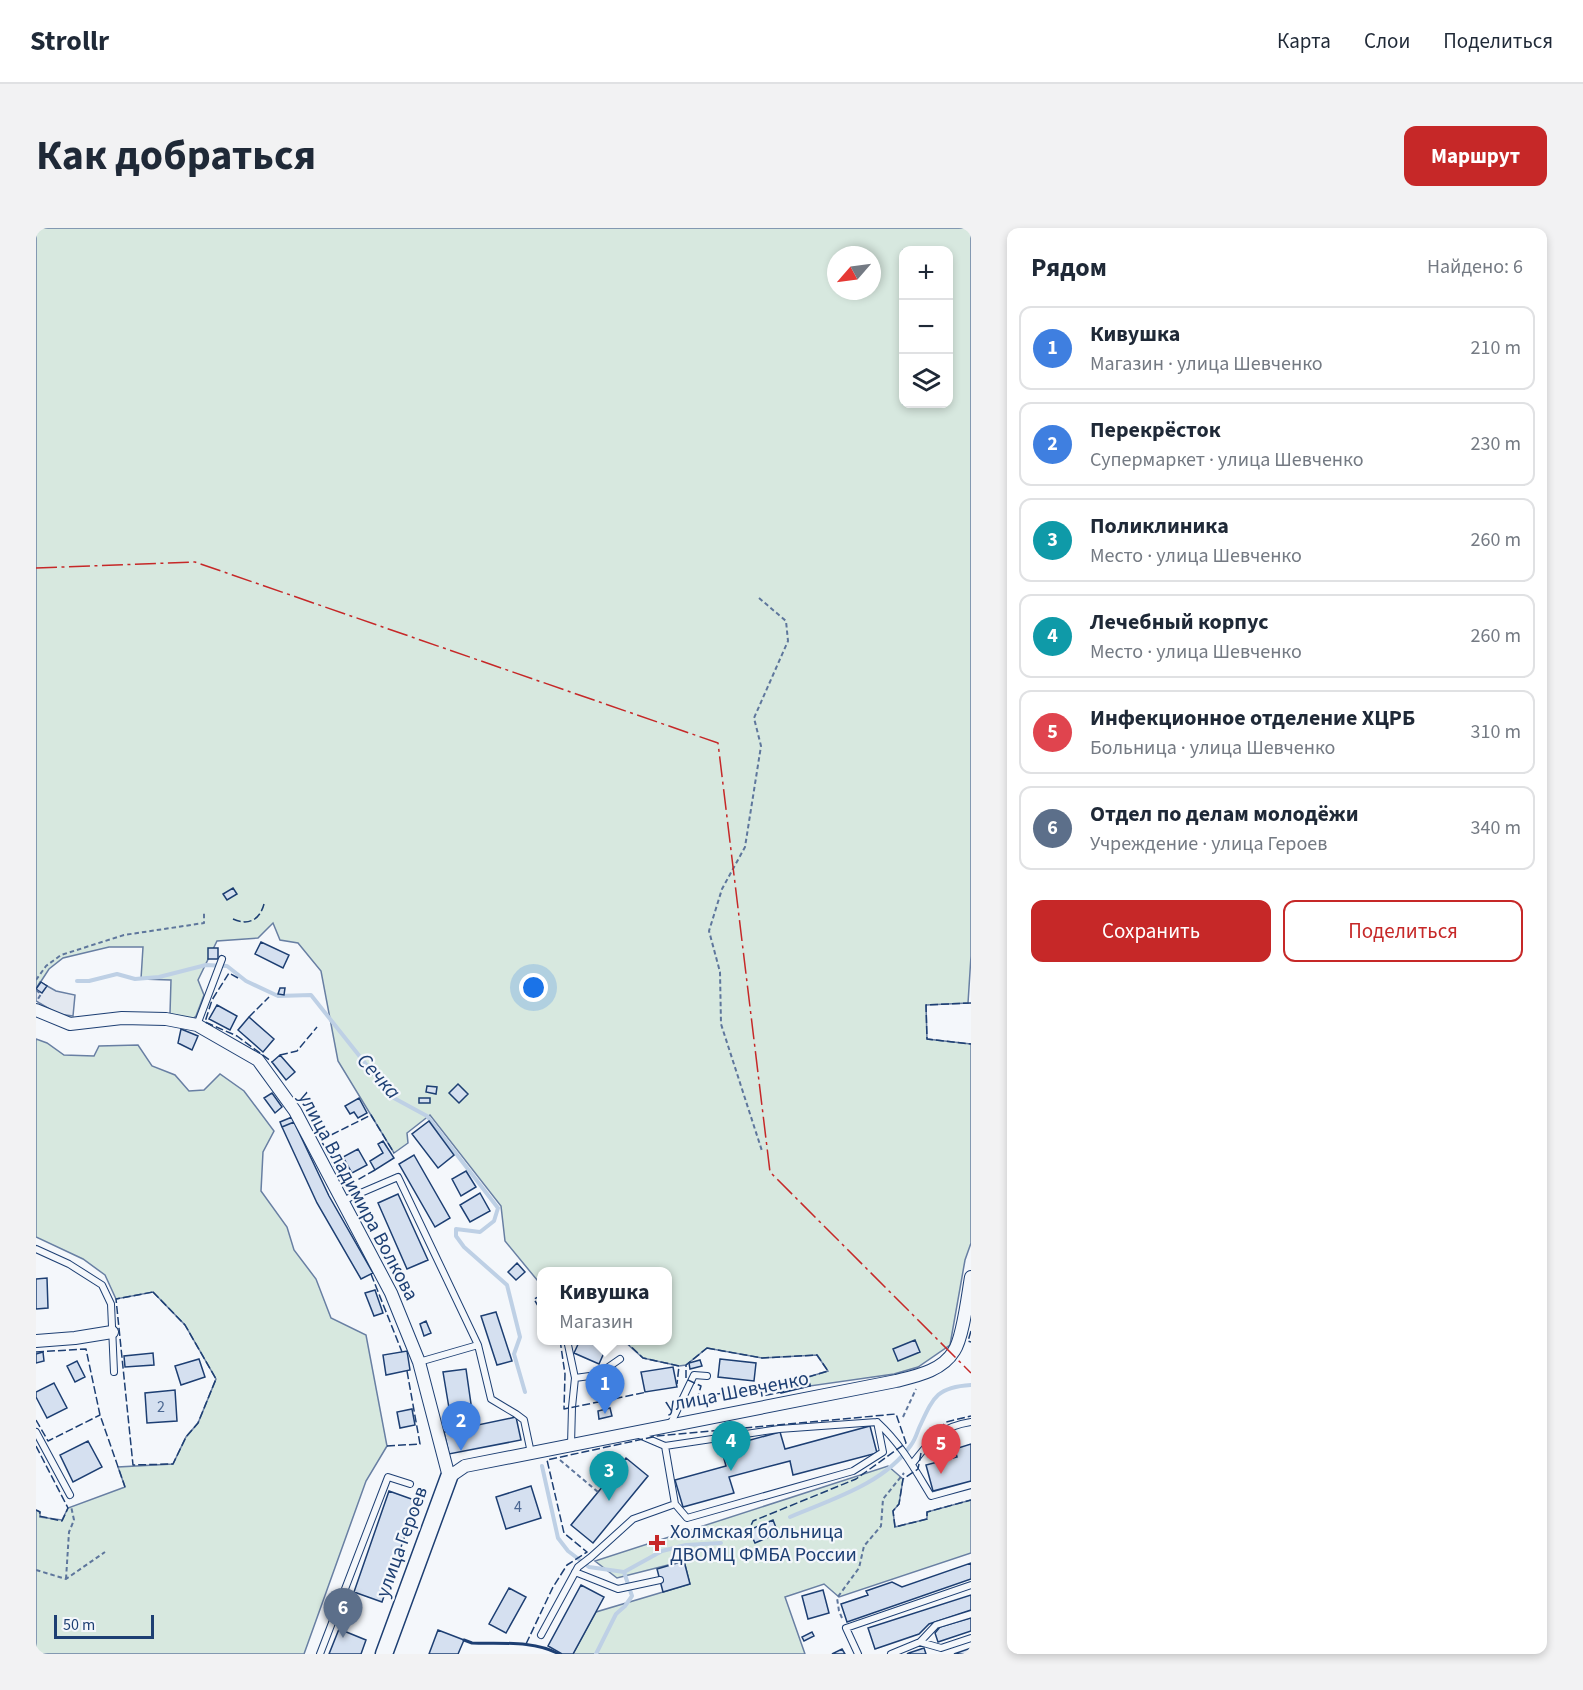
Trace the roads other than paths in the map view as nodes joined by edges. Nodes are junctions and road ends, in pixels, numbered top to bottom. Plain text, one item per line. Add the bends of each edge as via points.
1 (222, 959) dead end
2 (36, 1010) edge
3 (197, 1025) junction
4 (341, 1201) junction
5 (36, 1248) edge
6 (971, 1277) edge
7 (112, 1332) junction
8 (36, 1341) edge
9 (478, 1345) junction
10 (568, 1345) edge
11 (620, 1359) dead end
12 (418, 1362) junction
13 (114, 1372) dead end
14 (707, 1376) dead end
15 (575, 1378) junction
16 (877, 1422) junction
17 (971, 1422) edge
18 (670, 1425) junction
19 (36, 1432) edge
20 (634, 1432) junction
21 (571, 1445) junction
22 (665, 1446) junction
23 (531, 1453) junction
24 (912, 1464) junction
25 (449, 1478) junction
26 (410, 1484) dead end
27 (971, 1485) edge
28 (70, 1495) road end
29 (675, 1504) junction
30 (576, 1569) junction
31 (660, 1580) dead end
32 (971, 1586) edge
33 (971, 1614) edge
34 (541, 1635) dead end
35 (971, 1638) edge
36 (920, 1642) junction
37 (320, 1654) edge
38 (384, 1654) edge
39 (858, 1654) edge
40 (891, 1654) edge

1 - 3 lane
2 - 3 street, улица Владимира Волкова via 70,1024 122,1018 166,1019
3 - 4 street, улица Владимира Волкова via 258,1060 295,1111
4 - 9 lane via 398,1177
4 - 12 street, улица Владимира Волкова via 391,1293
5 - 7 lane via 102,1285 111,1304
6 - 18 street, улица Шевченко via 954,1352 924,1373
7 - 8 street
7 - 13 lane
9 - 12 lane
9 - 23 lane via 491,1399 524,1420
10 - 15 lane
11 - 15 lane via 597,1375
12 - 25 street, улица Владимира Волкова
14 - 18 lane via 694,1375
15 - 21 lane
16 - 22 lane via 779,1429
16 - 24 lane
16 - 29 lane via 883,1452 854,1471 687,1518
17 - 24 lane via 942,1430
18 - 20 street, улица Шевченко
19 - 28 lane
20 - 21 street, улица Шевченко
20 - 22 lane
21 - 23 street, улица Шевченко
22 - 29 lane
23 - 25 street, улица Шевченко via 465,1466
24 - 27 lane via 931,1496
25 - 38 street, улица Героев
26 - 37 lane via 387,1477
29 - 30 lane via 633,1519
30 - 31 lane via 618,1589
30 - 34 lane
32 - 39 lane via 846,1628
33 - 36 lane via 936,1625
35 - 36 lane via 941,1648
36 - 40 lane

